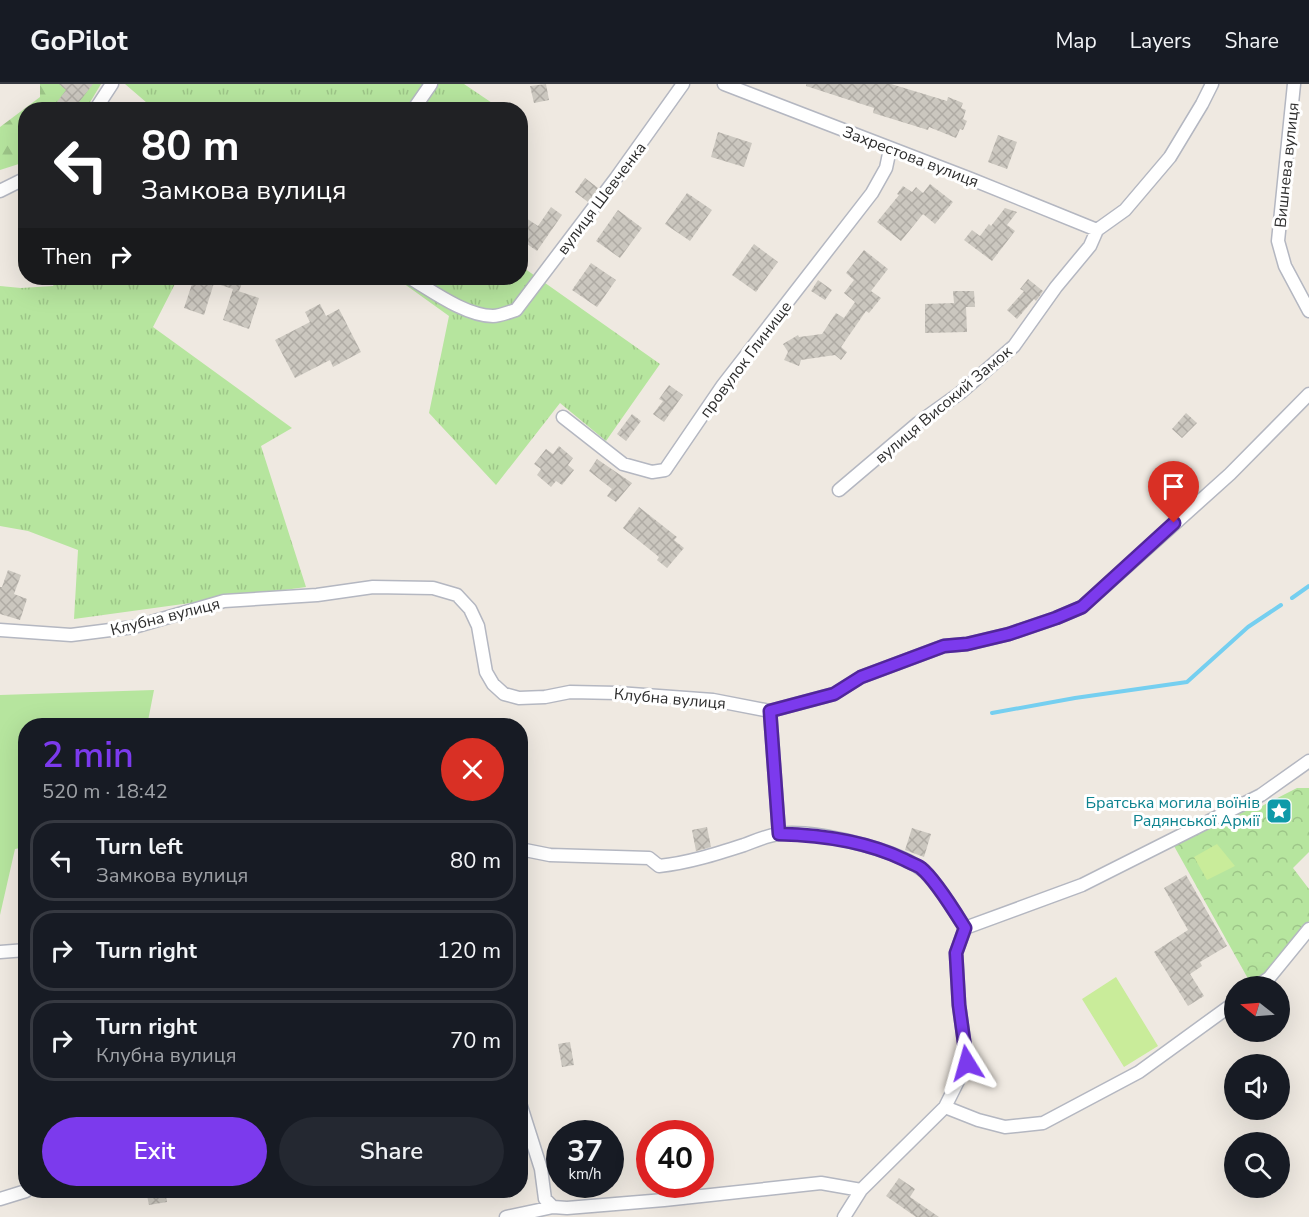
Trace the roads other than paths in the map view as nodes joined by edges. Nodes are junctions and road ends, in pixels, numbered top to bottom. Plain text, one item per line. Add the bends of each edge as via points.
1 (112, 84) edge
2 (431, 84) edge
3 (683, 84) edge
4 (724, 84) edge
5 (1212, 84) edge
6 (1294, 84) edge
7 (100, 102) edge
8 (419, 102) edge
9 (890, 149) junction
10 (18, 182) edge
11 (0, 191) edge
12 (1097, 230) junction
13 (422, 285) edge
14 (1309, 311) edge
15 (1309, 394) edge
16 (562, 417) dead end
17 (839, 490) dead end
18 (0, 630) edge
19 (770, 711) junction
20 (1307, 767) edge
21 (779, 834) junction
22 (528, 851) edge
23 (965, 928) junction
24 (1309, 929) edge
25 (18, 950) edge
26 (0, 951) edge
27 (1271, 976) edge
28 (1224, 1010) edge
29 (945, 1107) junction
30 (528, 1128) edge
31 (861, 1190) junction
32 (18, 1193) edge
33 (0, 1199) edge
34 (553, 1207) junction
35 (506, 1217) edge
36 (844, 1217) edge

1 - 7 street
2 - 8 street
3 - 13 street, вулиця Шевченка via 516,310 494,316 472,312
4 - 9 street, Захрестова вулиця
5 - 12 street, вулиця Високий Замок via 1170,156 1125,210
6 - 14 street, Вишнева вулиця via 1278,241 1285,266
9 - 12 street, Захрестова вулиця
9 - 16 street, провулок Глинище via 886,168 872,193 723,386 665,470 623,464
10 - 11 street
12 - 17 street, вулиця Високий Замок via 1090,246 1014,346
15 - 19 street, Клубна вулиця via 1230,474 1082,607 1009,634 944,646 861,677 834,694
18 - 19 street, Клубна вулиця via 71,635 134,627 224,601 373,587 433,588 457,595 470,609 478,626 486,672 504,693 519,698 570,692 618,693 713,700
19 - 21 street
20 - 23 street via 1261,795 1082,885
21 - 22 street via 679,864 659,866 649,858 550,855
21 - 23 street via 859,843 922,869
23 - 29 street via 956,953 967,1063
24 - 27 street
25 - 26 street
28 - 29 street via 1139,1072 1043,1123 1005,1127
29 - 31 street
30 - 34 street via 541,1168 545,1199
31 - 34 street via 821,1183
31 - 36 street
32 - 33 street
34 - 35 street

